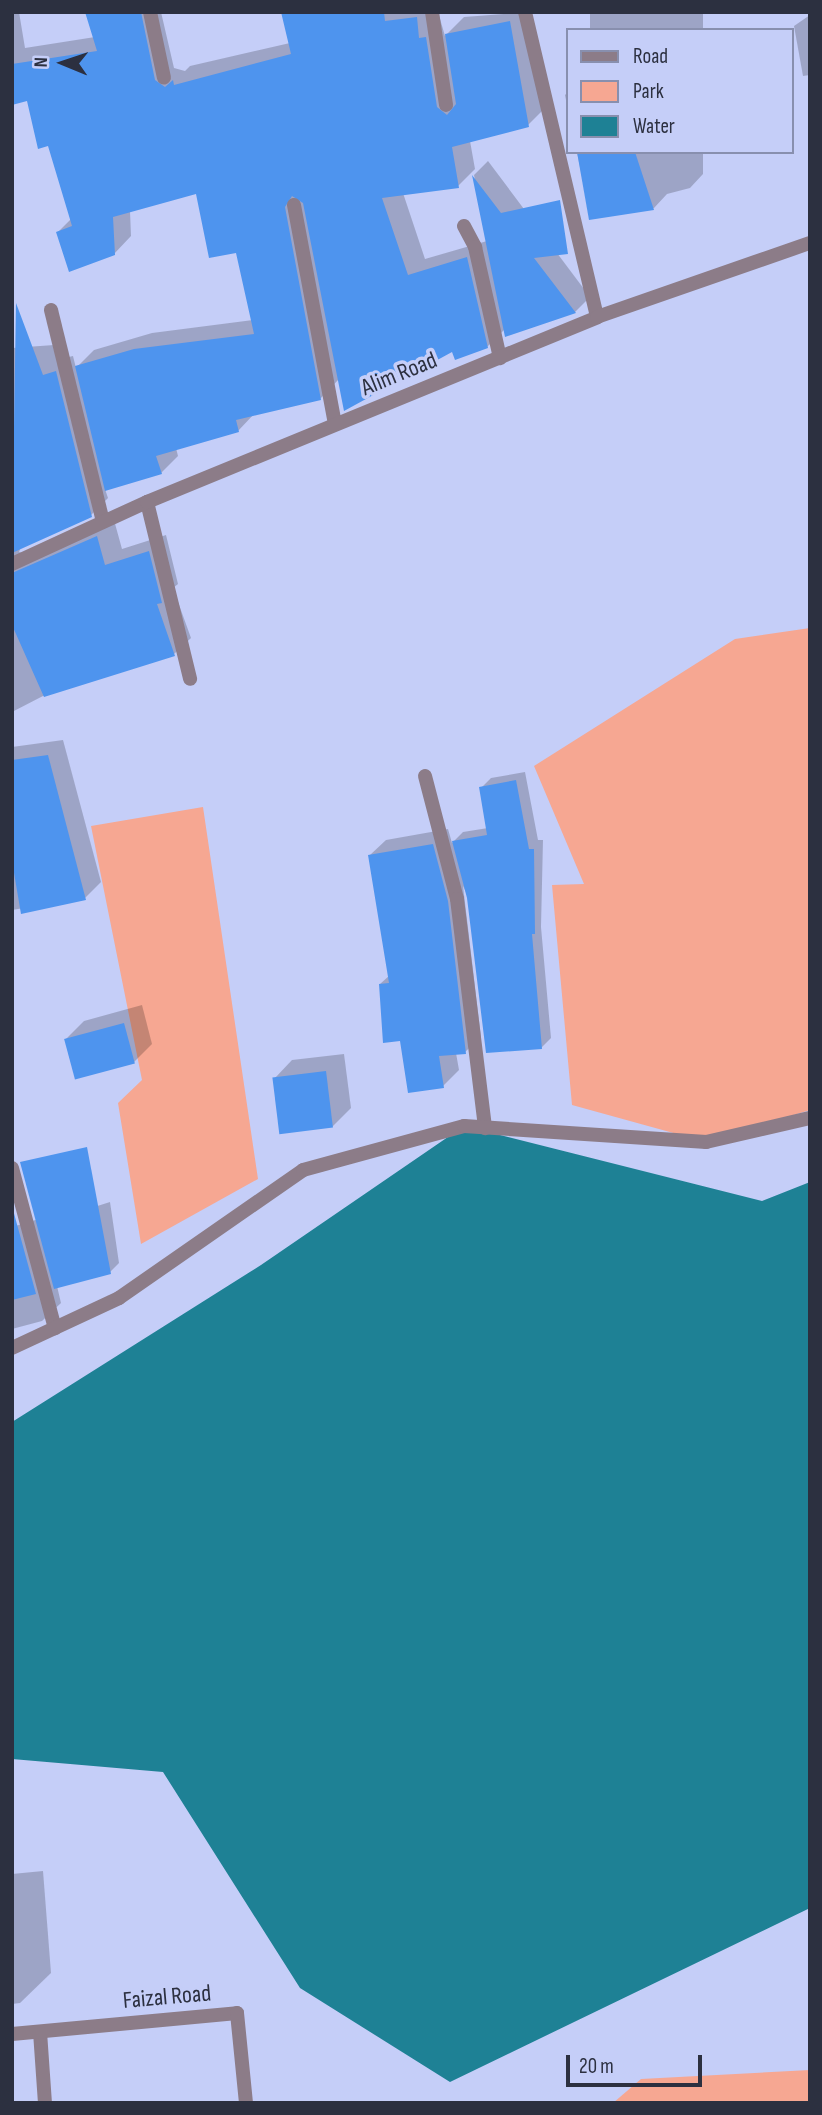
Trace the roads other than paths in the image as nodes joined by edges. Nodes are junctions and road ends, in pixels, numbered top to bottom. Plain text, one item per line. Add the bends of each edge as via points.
1 (150, 12) edge
2 (432, 12) edge
3 (525, 12) edge
4 (164, 78) dead end
5 (446, 105) dead end
6 (294, 205) dead end
7 (464, 226) dead end
8 (810, 243) edge
9 (51, 310) dead end
10 (597, 317) junction
11 (500, 358) junction
12 (335, 424) junction
13 (147, 502) junction
14 (103, 522) junction
15 (12, 564) edge
16 (190, 679) dead end
17 (425, 776) dead end
18 (810, 1118) edge
19 (485, 1128) junction
20 (12, 1168) edge
21 (55, 1328) junction
22 (12, 1349) edge
23 (40, 2032) junction
24 (12, 2034) edge
25 (45, 2103) edge
26 (246, 2103) edge

1 - 4 street
2 - 5 street
3 - 10 street
6 - 12 street
7 - 11 street via 475,247
8 - 10 street, Alim Road
9 - 14 street
10 - 11 street, Alim Road
11 - 12 street, Alim Road
12 - 13 street, Alim Road
13 - 14 street, Alim Road
13 - 16 street
14 - 15 street, Alim Road
17 - 19 street via 457,899
18 - 19 street via 706,1142
19 - 21 street via 464,1126 303,1170 119,1298
20 - 21 street
21 - 22 street
23 - 24 street, Faizal Road
23 - 25 street
23 - 26 street, Faizal Road via 237,2013

